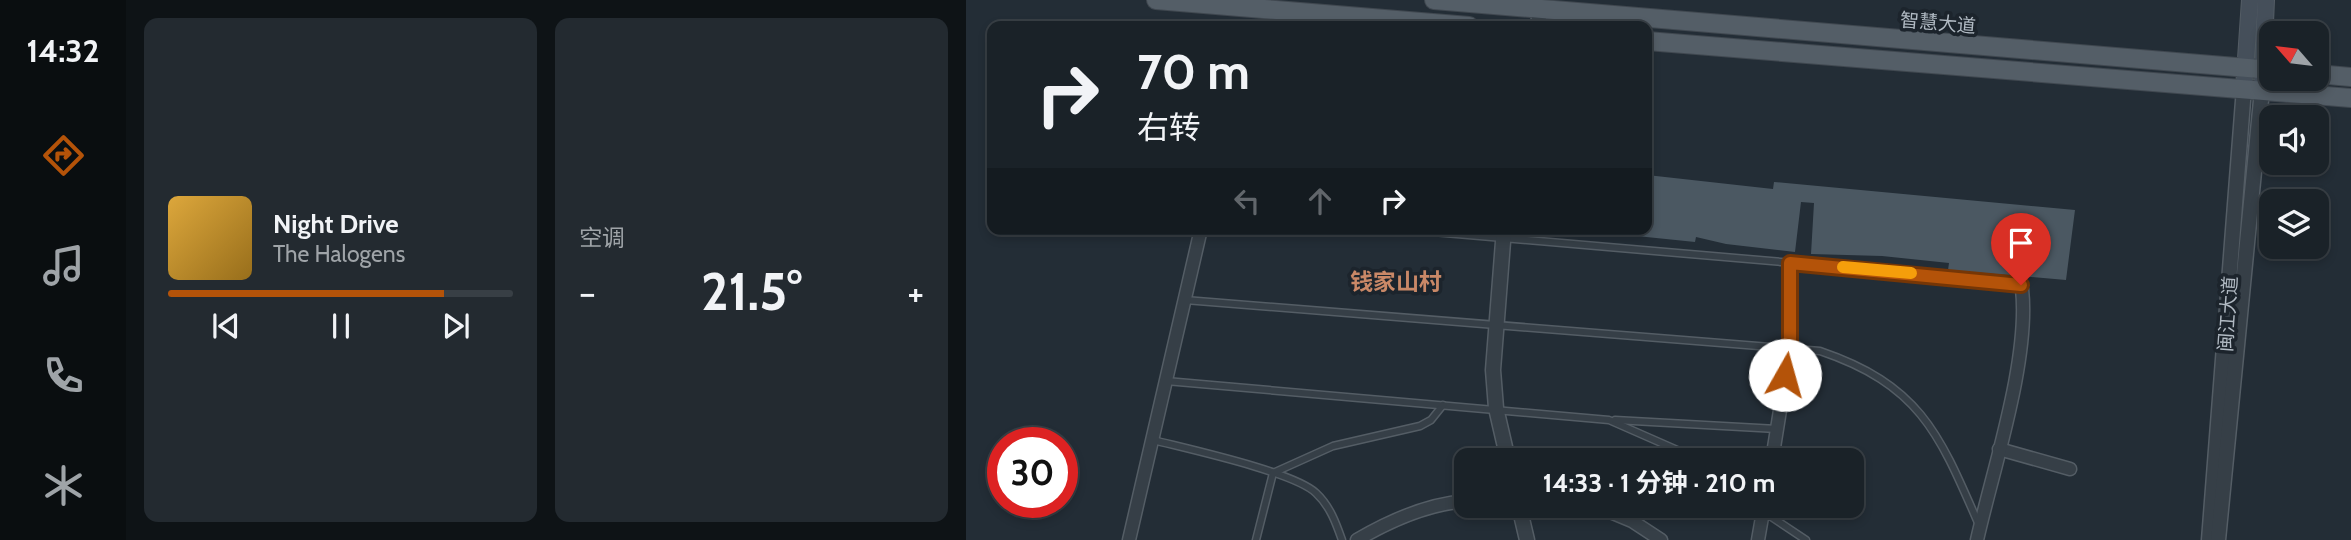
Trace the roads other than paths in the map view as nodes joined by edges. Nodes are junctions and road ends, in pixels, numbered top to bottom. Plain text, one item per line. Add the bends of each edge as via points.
1 (1156, 0) edge
2 (1434, 0) edge
3 (2250, 0) edge
4 (2266, 0) edge
5 (1539, 18) edge
6 (1409, 21) edge
7 (1581, 21) edge
8 (2264, 21) edge
9 (1652, 26) edge
10 (1652, 41) edge
11 (2259, 62) edge
12 (2259, 69) edge
13 (2259, 72) edge
14 (2329, 75) edge
15 (2351, 77) edge
16 (2253, 89) junction
17 (2351, 98) edge
18 (1200, 235) edge
19 (1503, 235) edge
20 (1513, 235) edge
21 (1790, 263) junction
22 (2022, 289) joint
23 (1185, 300) junction
24 (1496, 326) junction
25 (1790, 348) junction
26 (1166, 381) junction
27 (1443, 405) junction
28 (1496, 408) junction
29 (1609, 420) junction
30 (1777, 429) junction
31 (1153, 440) junction
32 (1505, 448) edge
33 (1673, 448) edge
34 (1774, 448) edge
35 (1999, 449) junction
36 (2070, 469) dead end
37 (1273, 473) junction
38 (1454, 504) edge
39 (1522, 518) edge
40 (1625, 518) edge
41 (1760, 518) edge
42 (1775, 518) edge
43 (1979, 534) edge
44 (1129, 540) edge
45 (1256, 540) edge
46 (1342, 540) edge
47 (1357, 540) edge
48 (1527, 540) edge
49 (1661, 540) edge
50 (1758, 540) edge
51 (1805, 540) edge
52 (2209, 540) edge
53 (2218, 540) edge

1 - 6 main road
2 - 5 main road, 智慧大道
3 - 11 main road
4 - 8 main road
5 - 7 main road, 智慧大道
9 - 12 main road, 智慧大道
10 - 16 main road
13 - 16 main road
14 - 15 main road
16 - 17 main road
16 - 52 street, 闽江大道
16 - 53 street, 闽江大道
18 - 23 street
19 - 24 street
20 - 21 lane
21 - 22 lane via 2015,282
21 - 25 street
22 - 35 street via 2020,345
23 - 24 lane
23 - 26 street
24 - 25 lane
24 - 28 street
25 - 30 street
25 - 43 lane via 1851,361 1893,384 1940,441
26 - 27 lane
26 - 31 street
27 - 28 lane
27 - 37 lane via 1420,426 1334,446
28 - 29 lane
28 - 32 street
29 - 30 lane
29 - 33 lane
30 - 34 street
31 - 37 lane
31 - 44 street
35 - 36 street
35 - 43 street
37 - 45 lane
37 - 46 lane via 1293,478 1316,493 1335,519
38 - 47 street via 1386,523
39 - 48 street
40 - 49 street
41 - 50 street
42 - 51 lane

